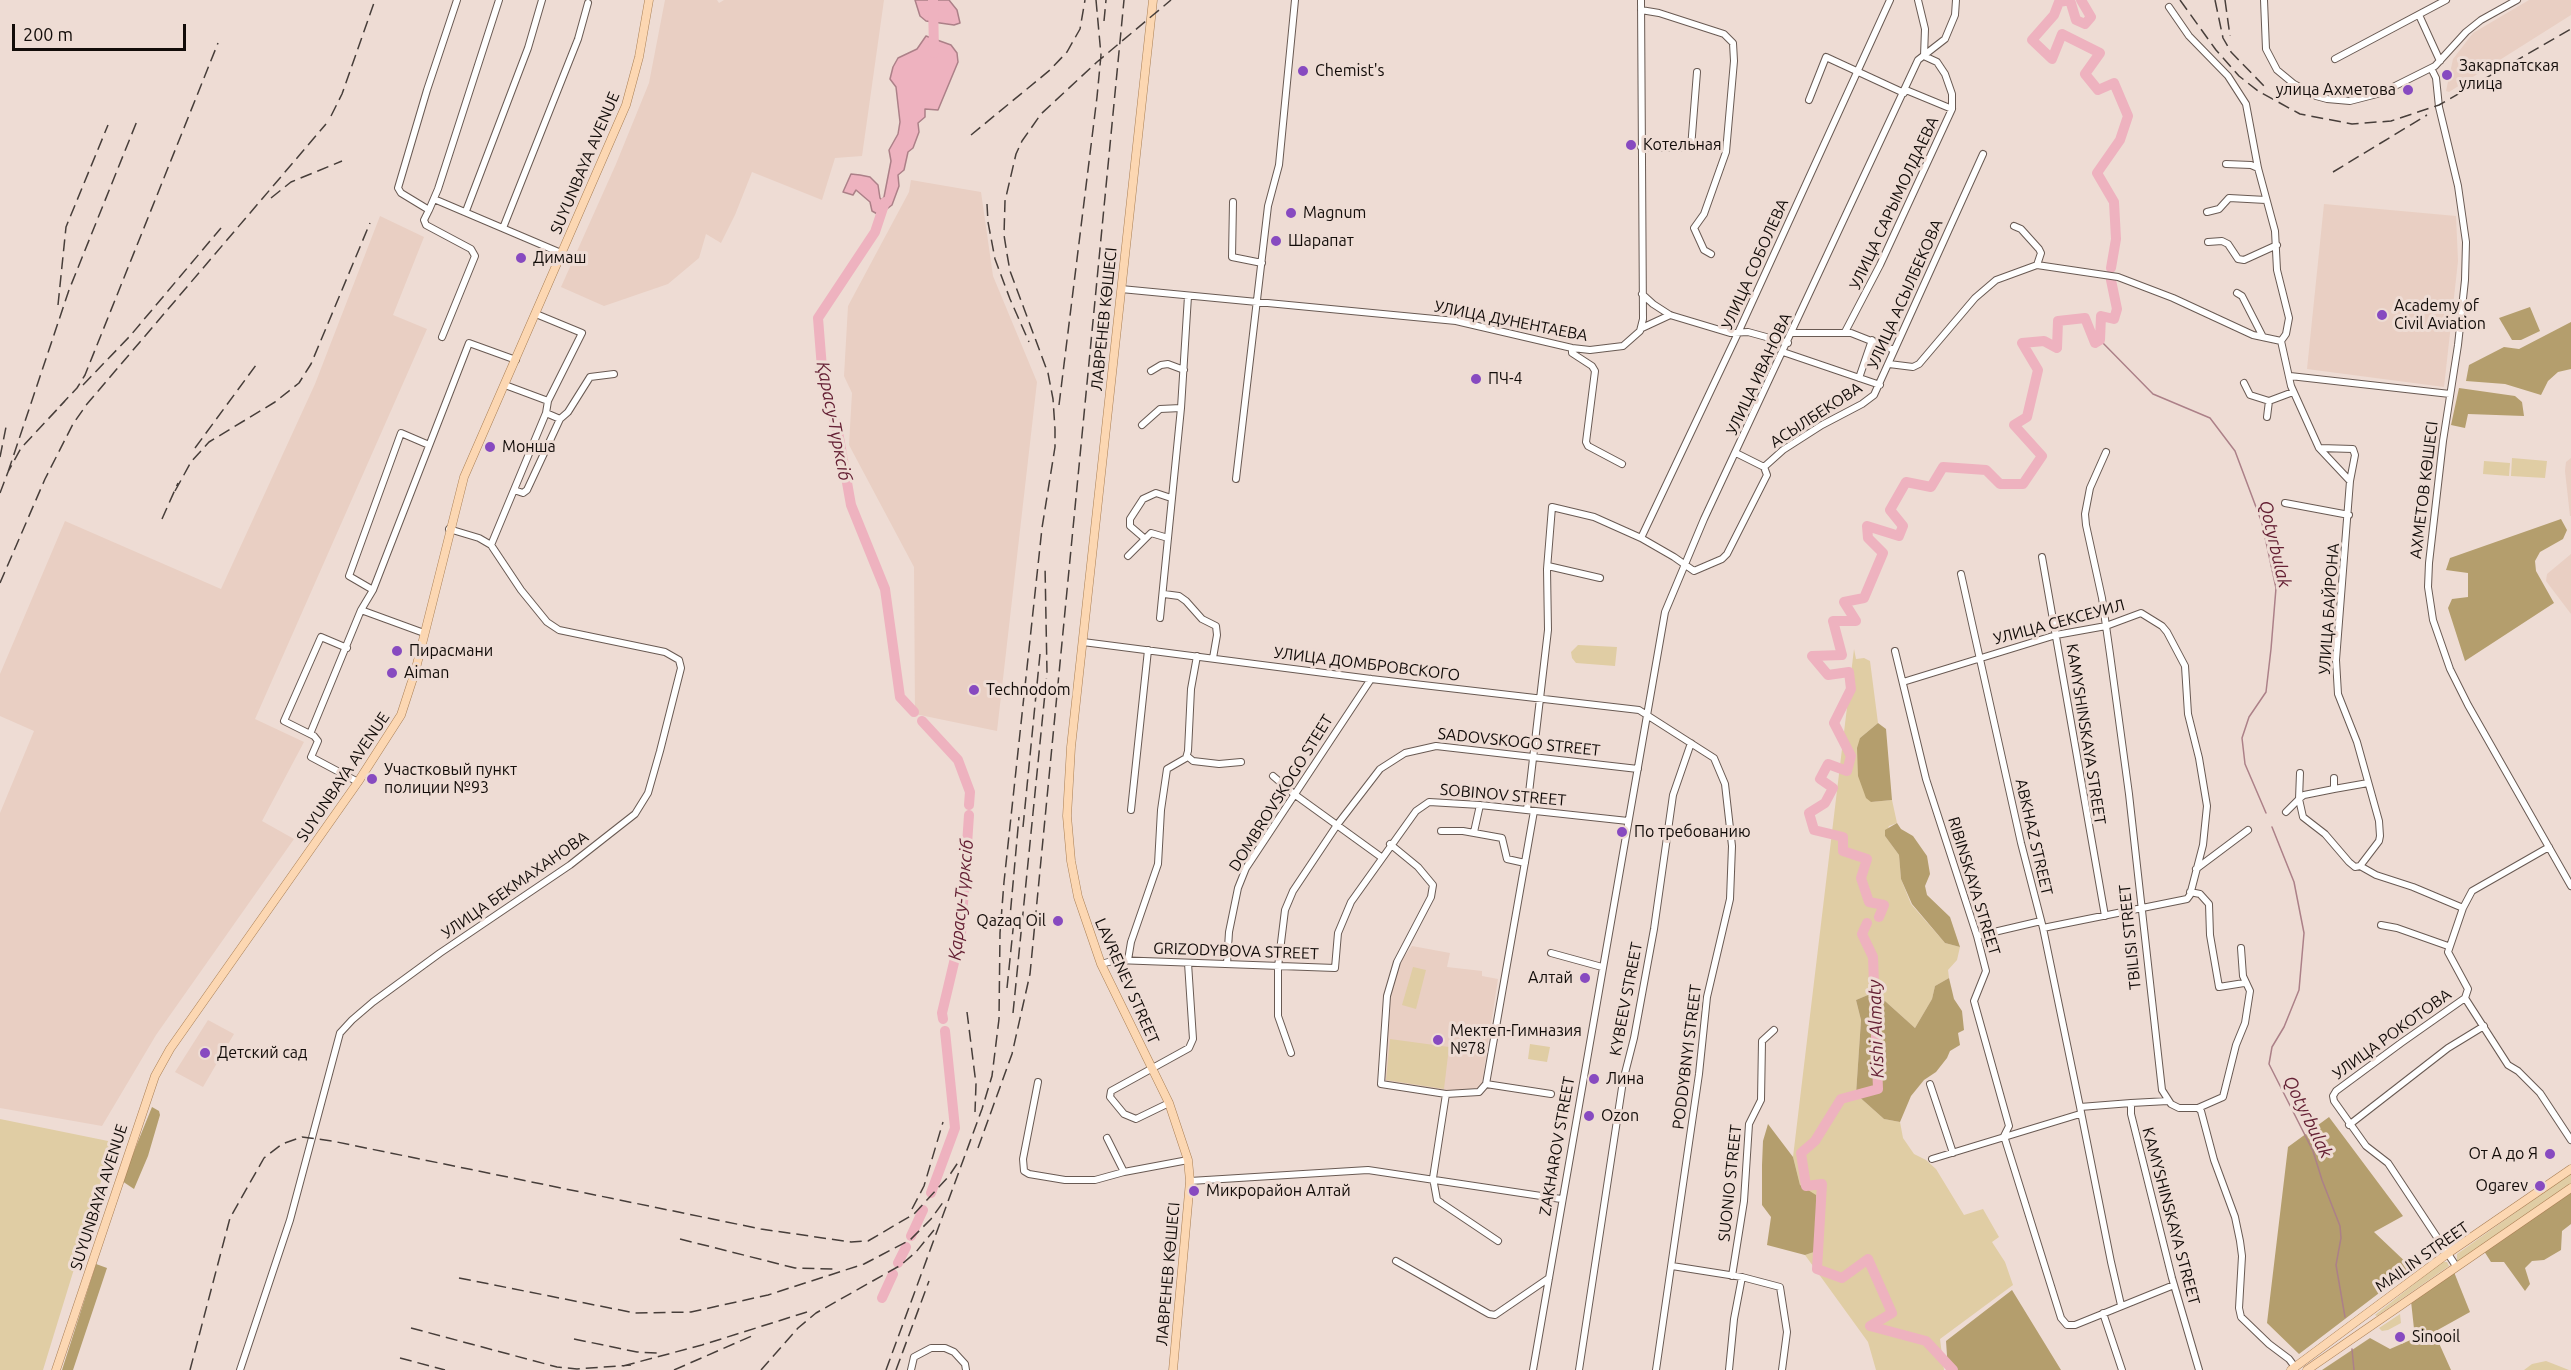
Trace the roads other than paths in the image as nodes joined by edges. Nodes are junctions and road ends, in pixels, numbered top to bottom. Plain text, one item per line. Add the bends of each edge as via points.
1 (457, 0) edge
2 (499, 0) edge
3 (543, 0) edge
4 (649, 0) edge
5 (1153, 0) edge
6 (1295, 0) edge
7 (1641, 0) edge
8 (1890, 0) edge
9 (1918, 0) edge
10 (1956, 0) edge
11 (2264, 0) edge
12 (2446, 0) edge
13 (2517, 0) edge
14 (588, 3) dead end
15 (2169, 7) dead end
16 (1641, 10) junction
17 (2419, 15) junction
18 (1924, 56) junction
19 (2335, 59) dead end
20 (2440, 61) junction
21 (2431, 68) junction
22 (1859, 71) junction
23 (1697, 72) dead end
24 (1905, 92) junction
25 (1809, 100) dead end
26 (1952, 109) junction
27 (1641, 147) junction
28 (1983, 154) dead end
29 (2226, 164) dead end
30 (2258, 168) junction
31 (434, 199) junction
32 (2266, 200) junction
33 (1233, 201) dead end
34 (429, 210) junction
35 (466, 211) junction
36 (2207, 212) dead end
37 (2014, 226) dead end
38 (503, 228) junction
39 (2208, 242) dead end
40 (2277, 245) junction
41 (561, 253) junction
42 (1711, 254) dead end
43 (1262, 263) junction
44 (2037, 266) junction
45 (1121, 289) junction
46 (2237, 293) dead end
47 (1642, 294) junction
48 (1188, 296) junction
49 (1257, 303) junction
50 (536, 314) junction
51 (1670, 315) junction
52 (1642, 328) junction
53 (1845, 332) junction
54 (1738, 333) junction
55 (1793, 333) junction
56 (442, 337) dead end
57 (2264, 337) junction
58 (1872, 340) junction
59 (2281, 341) junction
60 (1788, 344) junction
61 (1572, 348) junction
62 (1894, 350) junction
63 (1783, 352) junction
64 (516, 360) junction
65 (1890, 364) junction
66 (1184, 370) junction
67 (1151, 371) dead end
68 (614, 374) dead end
69 (2290, 376) junction
70 (1859, 378) junction
71 (2244, 383) dead end
72 (505, 385) junction
73 (1880, 385) junction
74 (2293, 392) junction
75 (2450, 394) junction
76 (548, 401) junction
77 (2269, 401) junction
78 (1181, 408) junction
79 (546, 412) junction
80 (2267, 417) dead end
81 (560, 419) junction
82 (1142, 425) dead end
83 (429, 445) junction
84 (2319, 448) junction
85 (2106, 452) dead end
86 (1736, 453) junction
87 (1623, 464) dead end
88 (1764, 467) junction
89 (1236, 479) dead end
90 (2350, 481) junction
91 (514, 490) junction
92 (1171, 498) junction
93 (2285, 503) dead end
94 (2349, 515) junction
95 (449, 529) junction
96 (1144, 538) junction
97 (1168, 538) junction
98 (1641, 538) junction
99 (491, 545) junction
100 (1128, 556) dead end
101 (2042, 557) dead end
102 (1685, 564) junction
103 (1548, 566) junction
104 (1961, 574) dead end
105 (1600, 578) dead end
106 (373, 590) junction
107 (1164, 594) junction
108 (361, 610) junction
109 (1160, 618) dead end
110 (2106, 626) junction
111 (424, 633) junction
112 (2056, 635) junction
113 (1083, 642) junction
114 (347, 648) junction
115 (1148, 650) junction
116 (1895, 651) dead end
117 (1197, 656) junction
118 (1213, 658) junction
119 (1980, 658) junction
120 (1371, 680) junction
121 (1903, 682) junction
122 (1541, 698) junction
123 (1648, 714) junction
124 (310, 734) junction
125 (1691, 742) junction
126 (1187, 756) junction
127 (1533, 756) junction
128 (1241, 762) dead end
129 (1638, 769) junction
130 (2300, 773) dead end
131 (1273, 776) dead end
132 (2334, 778) dead end
133 (358, 782) junction
134 (2368, 783) junction
135 (2334, 789) junction
136 (1294, 794) junction
137 (2298, 799) junction
138 (1480, 805) junction
139 (1131, 810) dead end
140 (1530, 811) junction
141 (2286, 812) dead end
142 (1628, 821) junction
143 (1337, 825) junction
144 (2248, 830) dead end
145 (1441, 831) dead end
146 (1474, 832) junction
147 (1390, 844) junction
148 (2549, 847) junction
149 (1381, 857) junction
150 (1525, 862) junction
151 (2360, 866) junction
152 (2196, 869) junction
153 (2571, 886) edge
154 (2190, 892) junction
155 (2141, 908) junction
156 (2463, 908) junction
157 (2104, 916) junction
158 (2042, 924) junction
159 (2381, 925) dead end
160 (1977, 936) junction
161 (2448, 946) junction
162 (2241, 948) dead end
163 (1551, 953) dead end
164 (1128, 960) junction
165 (1188, 963) junction
166 (1101, 964) junction
167 (1227, 964) junction
168 (1278, 967) junction
169 (1602, 967) junction
170 (1335, 968) joint
171 (2244, 982) junction
172 (2465, 998) junction
173 (2484, 1026) junction
174 (1774, 1030) dead end
175 (1291, 1053) dead end
176 (1151, 1068) junction
177 (1038, 1082) dead end
178 (1486, 1084) junction
179 (1930, 1084) dead end
180 (1446, 1094) junction
181 (1551, 1094) dead end
182 (2168, 1101) junction
183 (1169, 1103) junction
184 (2131, 1103) junction
185 (2080, 1107) junction
186 (2198, 1108) junction
187 (2080, 1114) junction
188 (2349, 1125) junction
189 (2004, 1136) junction
190 (1107, 1138) dead end
191 (2571, 1140) edge
192 (1953, 1153) junction
193 (1932, 1159) dead end
194 (1188, 1160) junction
195 (2571, 1169) edge
196 (1124, 1172) junction
197 (1433, 1178) junction
198 (1190, 1181) junction
199 (2571, 1188) edge
200 (1561, 1199) junction
201 (1498, 1241) dead end
202 (2447, 1254) junction
203 (1396, 1261) dead end
204 (1672, 1266) junction
205 (2456, 1266) junction
206 (1732, 1276) junction
207 (1742, 1277) junction
208 (1549, 1278) junction
209 (2174, 1285) junction
210 (2121, 1305) junction
211 (2369, 1310) junction
212 (2103, 1313) junction
213 (2380, 1321) junction
214 (2293, 1368) edge
215 (56, 1370) edge
216 (240, 1370) edge
217 (911, 1370) edge
218 (966, 1370) edge
219 (1173, 1370) edge
220 (1533, 1370) edge
221 (1579, 1370) edge
222 (1656, 1370) edge
223 (1729, 1370) edge
224 (1782, 1370) edge
225 (2122, 1370) edge
226 (2199, 1370) edge
227 (2307, 1370) edge

1 - 34 street via 398,188
2 - 31 street
3 - 35 street
4 - 41 main road, SUYUNBAYA AVENUE via 626,105
5 - 45 main road, ЛАВРЕНЕВ КӨШЕСІ
6 - 43 street via 1280,155 1268,207
7 - 16 street
8 - 22 street, УЛИЦА СОБОЛЕВА
9 - 18 street via 1925,29
10 - 18 street via 1955,15 1945,39
11 - 21 street via 2265,42 2271,63 2294,84 2316,96 2339,101 2361,99
12 - 17 street
13 - 20 street via 2481,20
14 - 38 street via 578,39
15 - 30 street via 2189,36 2241,94
16 - 27 street
16 - 42 street via 1724,34 1733,44 1726,152 1704,214 1694,228 1704,250
17 - 19 street
17 - 20 street
18 - 24 street, УЛИЦА ИВАНОВА via 1918,60
18 - 26 street, УЛИЦА САРЫМОЛДАЕВА via 1937,62 1945,74
20 - 21 street
21 - 75 street, АХМЕТОВ КӨШЕСІ via 2458,186 2466,242
22 - 24 street
22 - 25 street via 1826,57
22 - 54 street, УЛИЦА СОБОЛЕВА
23 - 27 street via 1691,148
24 - 26 street
24 - 55 street, УЛИЦА ИВАНОВА
26 - 53 street, УЛИЦА САРЫМОЛДАЕВА
27 - 47 street
28 - 62 street, УЛИЦА АСЫЛБЕКОВА
29 - 30 street
30 - 32 street
31 - 34 street
31 - 35 street
32 - 36 street via 2229,198 2219,209
32 - 40 street
33 - 43 street via 1233,257
34 - 56 street via 426,225 471,249 475,256
35 - 38 street
37 - 44 street via 2039,249
38 - 41 street
39 - 40 street via 2229,244 2238,259 2244,260
40 - 59 street via 2277,270 2290,324
41 - 50 main road, SUYUNBAYA AVENUE
43 - 49 street
44 - 57 street via 2118,277
44 - 65 street via 1996,280 1975,298 1919,364
45 - 48 street, УЛИЦА ДУНЕНТАЕВА
45 - 113 main road, ЛАВРЕНЕВ КӨШЕСІ
46 - 57 street
47 - 51 street
47 - 52 street
48 - 49 street, УЛИЦА ДУНЕНТАЕВА
48 - 66 street
49 - 61 street, УЛИЦА ДУНЕНТАЕВА via 1456,321
49 - 89 street
50 - 64 main road, SUYUNBAYA AVENUE
50 - 76 street via 582,333
51 - 52 street, УЛИЦА ДУНЕНТАЕВА
51 - 54 street
52 - 61 street, УЛИЦА ДУНЕНТАЕВА via 1623,346
53 - 55 street
53 - 58 street
54 - 60 street via 1748,332
54 - 98 street, УЛИЦА СОБОЛЕВА
55 - 60 street, УЛИЦА ИВАНОВА
57 - 59 street
58 - 62 street
58 - 70 street
59 - 69 street
60 - 63 street, УЛИЦА ИВАНОВА
61 - 87 street via 1572,353 1595,371 1586,442
62 - 65 street, УЛИЦА АСЫЛБЕКОВА
63 - 70 street, УЛИЦА АСЫЛБЕКОВА
63 - 86 street, УЛИЦА ИВАНОВА
64 - 72 main road, SUYUNBAYA AVENUE
64 - 83 street via 469,343
65 - 73 street, УЛИЦА АСЫЛБЕКОВА
66 - 67 street via 1168,364
66 - 78 street
68 - 81 street via 590,377
69 - 74 street
69 - 75 street
70 - 73 street, УЛИЦА АСЫЛБЕКОВА
71 - 77 street via 2250,395
72 - 76 street
72 - 95 main road, SUYUNBAYA AVENUE via 464,477
73 - 88 street, АСЫЛБЕКОВА via 1863,404 1822,425
74 - 77 street
74 - 84 street
75 - 148 street, АХМЕТОВ КӨШЕСІ via 2429,563 2433,620 2468,705
76 - 79 street
77 - 80 street
78 - 82 street via 1160,409
78 - 92 street
79 - 81 street
79 - 91 street
81 - 91 street via 525,492
83 - 106 street
83 - 106 street via 401,434 349,576
84 - 90 street
84 - 90 street, УЛИЦА БАЙРОНА via 2353,449
85 - 110 street, TBILISI STREET via 2090,488 2085,514
86 - 88 street, АСЫЛБЕКОВА
86 - 102 street, УЛИЦА ИВАНОВА
88 - 102 street, АСЫЛБЕКОВА via 1767,475 1722,559 1694,571
90 - 94 street, УЛИЦА БАЙРОНА
91 - 99 street
92 - 96 street via 1156,493 1143,499 1130,525
92 - 97 street
93 - 94 street
94 - 134 street, УЛИЦА БАЙРОНА via 2336,660 2338,694 2353,729
95 - 99 street
95 - 111 main road, SUYUNBAYA AVENUE
96 - 97 street via 1151,533
96 - 100 street
97 - 107 street
98 - 102 street
98 - 103 street via 1594,517 1552,507
99 - 216 street, УЛИЦА БЕКМАХАНОВА via 521,590 547,622 559,630 665,652 679,660 681,668 654,777 635,814 570,866 373,1002 340,1033 290,1220
101 - 112 street, KAMYSHINSKAYA STREET
102 - 123 street, УЛИЦА ИВАНОВА via 1665,612
103 - 105 street
103 - 122 street via 1549,613
104 - 119 street, ABKHAZ STREET
106 - 108 street
107 - 109 street
107 - 118 street via 1179,596 1202,619 1216,626
108 - 111 street
108 - 114 street
110 - 112 street, УЛИЦА СЕКСЕУИЛ
110 - 152 street, УЛИЦА СЕКСЕУИЛ via 2141,613 2162,626 2185,666 2188,714 2208,819
110 - 155 street, TBILISI STREET
111 - 133 main road, SUYUNBAYA AVENUE via 401,715
112 - 119 street, УЛИЦА СЕКСЕУИЛ
112 - 157 street, KAMYSHINSKAYA STREET
113 - 115 street, УЛИЦА ДОМБРОВСКОГО
113 - 166 main road, LAVRENEV STREET via 1067,816 1078,897
114 - 124 street
114 - 124 street via 321,636 288,711 284,721
115 - 117 street, УЛИЦА ДОМБРОВСКОГО
115 - 139 street
116 - 121 street, RIBINSKAYA STREET
117 - 118 street, УЛИЦА ДОМБРОВСКОГО
117 - 126 street
118 - 120 street, УЛИЦА ДОМБРОВСКОГО
119 - 121 street, УЛИЦА СЕКСЕУИЛ
119 - 158 street, ABKHAZ STREET
120 - 122 street, УЛИЦА ДОМБРОВСКОГО
120 - 136 street, DOMBROVSKOGO STEET
121 - 160 street, RIBINSKAYA STREET via 1926,779
122 - 123 street, УЛИЦА ДОМБРОВСКОГО via 1631,708
122 - 127 street
123 - 125 street, PODDYBNYI STREET
123 - 129 street, ZAKHAROV STREET
124 - 133 street via 318,741 311,757
125 - 204 street, PODDYBNYI STREET via 1714,758 1725,784 1732,871 1730,899 1707,997
125 - 221 street, KYBEEV STREET via 1671,804 1654,929 1635,1038 1623,1081
126 - 128 street via 1193,761 1219,764
126 - 164 street via 1167,769 1158,864
127 - 129 street, SADOVSKOGO STREET
127 - 140 street
127 - 143 street, SADOVSKOGO STREET via 1436,746 1405,753 1380,769
129 - 142 street, ZAKHAROV STREET
130 - 137 street
131 - 136 street
132 - 135 street
133 - 215 main road, SUYUNBAYA AVENUE via 155,1076
134 - 135 street
134 - 151 street, УЛИЦА БАЙРОНА via 2380,836
135 - 137 street
136 - 143 street
136 - 167 street, DOMBROVSKOGO STEET via 1246,868 1238,888
137 - 141 street
137 - 151 street via 2303,817 2325,834 2349,862
138 - 140 street, SOBINOV STREET
138 - 146 street
138 - 147 street, SOBINOV STREET via 1434,801 1425,804
140 - 142 street, SOBINOV STREET
140 - 150 street
142 - 169 street, ZAKHAROV STREET
143 - 149 street
143 - 168 street, SADOVSKOGO STREET via 1285,909
144 - 152 street
145 - 146 street
146 - 150 street via 1502,838 1507,859
147 - 149 street, SOBINOV STREET
147 - 180 street via 1433,885 1431,897 1397,962 1386,996 1381,1084
148 - 153 street, АХМЕТОВ КӨШЕСІ
148 - 156 street via 2472,891
149 - 170 street, SOBINOV STREET via 1344,915
150 - 178 street
151 - 156 street
152 - 154 street, УЛИЦА СЕКСЕУИЛ
154 - 155 street via 2187,899
154 - 171 street via 2200,894 2209,904 2219,987
155 - 157 street
155 - 182 street, TBILISI STREET via 2159,1070
156 - 161 street
157 - 158 street
158 - 160 street
158 - 185 street, ABKHAZ STREET
159 - 161 street
160 - 189 street, RIBINSKAYA STREET via 1986,971 1974,1001 2009,1126
161 - 172 street via 2468,989
162 - 171 street
163 - 169 street
164 - 165 street, GRIZODYBOVA STREET
164 - 166 street, GRIZODYBOVA STREET
165 - 167 street, GRIZODYBOVA STREET
165 - 176 street via 1193,1039 1189,1048
166 - 176 main road, LAVRENEV STREET
167 - 168 street, GRIZODYBOVA STREET
168 - 170 street, GRIZODYBOVA STREET
168 - 175 street, SADOVSKOGO STREET via 1278,1016
169 - 200 street, ZAKHAROV STREET
171 - 186 street via 2250,991 2245,1023 2226,1090 2223,1097
172 - 173 street
172 - 188 street, УЛИЦА РОКОТОВА via 2336,1091 2334,1101
173 - 188 street via 2442,1052
173 - 191 street via 2508,1065 2540,1093
174 - 206 street, SUONIO STREET via 1762,1041 1761,1100 1749,1124 1744,1201
176 - 183 main road, LAVRENEV STREET
176 - 183 street via 1111,1091 1110,1097 1124,1114 1137,1119
177 - 196 street via 1024,1172 1065,1180 1095,1180
178 - 180 street via 1479,1092
178 - 181 street
179 - 192 street
180 - 197 street
182 - 184 street, KAMYSHINSKAYA STREET
182 - 186 street via 2179,1108
183 - 194 main road, LAVRENEV STREET
184 - 185 street
184 - 209 street, KAMYSHINSKAYA STREET
185 - 187 street, ABKHAZ STREET
186 - 214 street via 2235,1217 2242,1256 2241,1317 2289,1359
187 - 189 street
187 - 210 street, ABKHAZ STREET
188 - 202 street, УЛИЦА РОКОТОВА via 2366,1146 2388,1163
189 - 192 street
189 - 212 street, RIBINSKAYA STREET via 2061,1318 2067,1325
190 - 196 street
192 - 193 street
194 - 196 street
194 - 198 main road, LAVRENEV STREET
195 - 202 main road, MAILIN STREET
197 - 198 street via 1368,1170
197 - 200 street
197 - 201 street via 1439,1202
198 - 219 main road, ЛАВРЕНЕВ КӨШЕСІ
199 - 205 main road, MAILIN STREET
200 - 208 street, ZAKHAROV STREET
202 - 205 street, УЛИЦА РОКОТОВА
202 - 211 main road, MAILIN STREET
203 - 208 street via 1495,1315
204 - 206 street
204 - 222 street, PODDYBNYI STREET
205 - 213 main road, MAILIN STREET
206 - 207 street
207 - 223 street
207 - 224 street via 1780,1287 1787,1332
208 - 220 street, ZAKHAROV STREET
209 - 210 street, RIBINSKAYA STREET
209 - 226 street, KAMYSHINSKAYA STREET
210 - 212 street, RIBINSKAYA STREET
211 - 213 main road via 2371,1318
211 - 214 main road, MAILIN STREET
212 - 225 street
213 - 227 main road, MAILIN STREET
217 - 218 street via 914,1357 931,1348 954,1352

